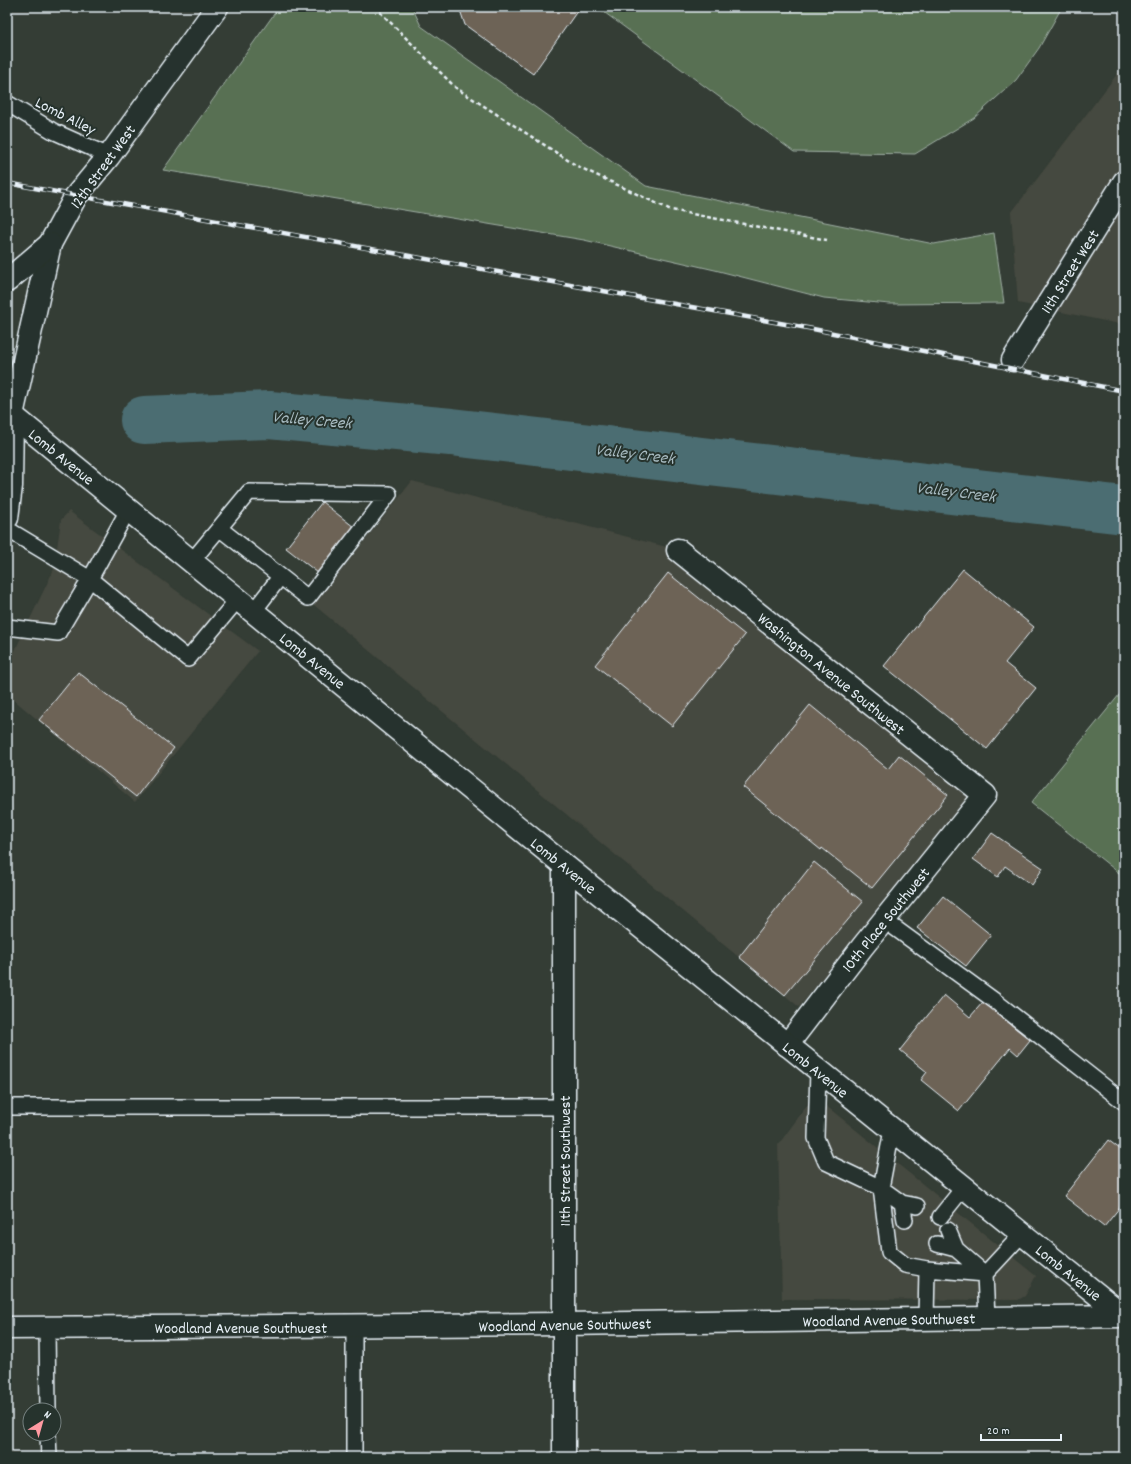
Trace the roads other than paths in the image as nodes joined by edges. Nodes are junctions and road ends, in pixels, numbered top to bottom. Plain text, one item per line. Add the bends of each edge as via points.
1 (217, 7) edge
2 (7, 104) edge
3 (109, 156) junction
4 (1124, 182) edge
5 (50, 244) junction
6 (7, 281) edge
7 (1013, 360) dead end
8 (10, 413) edge
9 (128, 510) junction
10 (7, 518) edge
11 (219, 528) junction
12 (7, 530) edge
13 (678, 550) dead end
14 (192, 561) junction
15 (280, 577) junction
16 (90, 579) junction
17 (246, 606) junction
18 (7, 627) edge
19 (985, 795) joint
20 (564, 865) junction
21 (884, 920) junction
22 (787, 1045) junction
23 (818, 1070) junction
24 (1124, 1102) edge
25 (7, 1107) edge
26 (564, 1107) junction
27 (892, 1130) junction
28 (964, 1187) junction
29 (881, 1188) junction
30 (940, 1217) dead end
31 (905, 1220) dead end
32 (948, 1230) dead end
33 (1022, 1234) junction
34 (937, 1244) dead end
35 (956, 1249) junction
36 (927, 1269) junction
37 (986, 1274) junction
38 (1124, 1316) edge
39 (987, 1318) junction
40 (926, 1319) junction
41 (563, 1324) junction
42 (354, 1326) junction
43 (7, 1328) edge
44 (47, 1328) junction
45 (48, 1402) edge
46 (48, 1442) edge
47 (49, 1457) edge
48 (354, 1457) edge
49 (564, 1457) edge

1 - 3 street, 12th Street West
2 - 3 lane, Lomb Alley via 53,131
3 - 5 street, 12th Street West via 76,196
4 - 7 street, 11th Street West
5 - 6 street
5 - 8 street, 12th Street West
8 - 9 street, Lomb Avenue
8 - 10 street, 12th Street West via 11,486
9 - 14 street, Lomb Avenue
9 - 16 lane
11 - 14 lane
11 - 15 lane
11 - 15 lane via 249,492 389,494 308,598
12 - 16 lane
13 - 19 street, Washington Avenue Southwest
14 - 17 street, Lomb Avenue
15 - 17 lane
16 - 17 lane via 188,658
16 - 18 lane via 58,633
17 - 20 street, Lomb Avenue
19 - 21 street, 10th Place Southwest
20 - 22 street, Lomb Avenue
20 - 26 street, 11th Street Southwest
21 - 22 street, 10th Place Southwest
21 - 24 lane
22 - 23 street, Lomb Avenue
23 - 27 street, Lomb Avenue
23 - 29 lane via 816,1138 826,1162
25 - 26 lane
26 - 41 street, 11th Street Southwest
27 - 28 street, Lomb Avenue
27 - 29 lane
28 - 30 lane
28 - 33 street, Lomb Avenue
29 - 31 lane via 910,1205
29 - 36 lane via 889,1252 905,1265
32 - 35 lane
33 - 37 lane
33 - 38 street, Lomb Avenue
34 - 35 lane
35 - 37 lane
36 - 37 lane
36 - 40 lane
37 - 39 lane
38 - 39 street, Woodland Avenue Southwest
39 - 40 street, Woodland Avenue Southwest
40 - 41 street, Woodland Avenue Southwest
41 - 42 street, Woodland Avenue Southwest
41 - 49 street, 11th Street Southwest
42 - 44 street, Woodland Avenue Southwest
42 - 48 lane
43 - 44 street, Woodland Avenue Southwest
44 - 45 lane
46 - 47 lane

